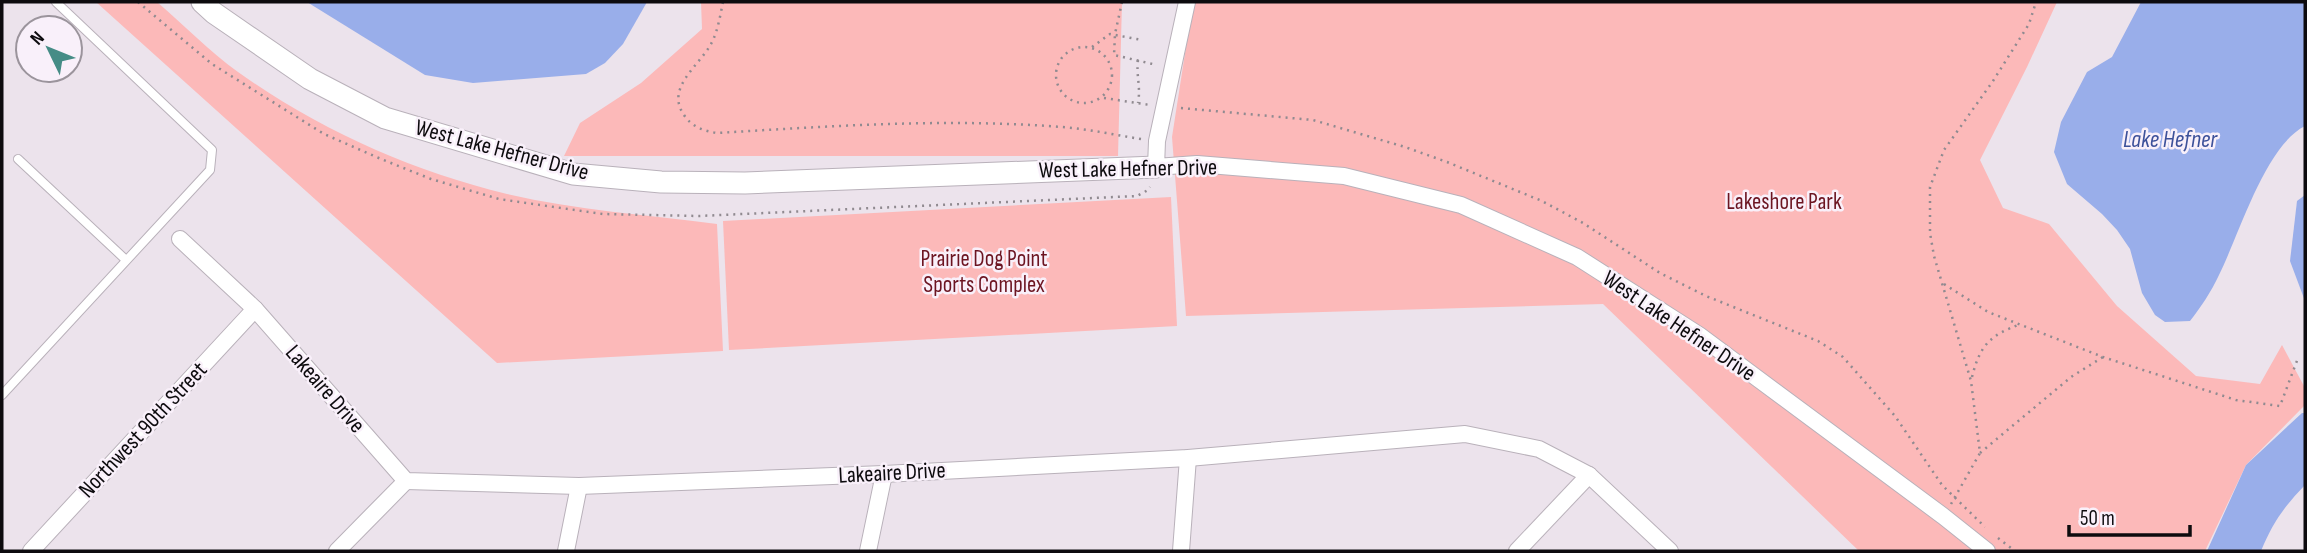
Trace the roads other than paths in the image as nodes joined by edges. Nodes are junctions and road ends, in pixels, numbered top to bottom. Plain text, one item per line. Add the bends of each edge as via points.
1 (56, 2) edge
2 (202, 2) edge
3 (1187, 2) edge
4 (18, 159) dead end
5 (1156, 167) junction
6 (180, 239) dead end
7 (126, 260) junction
8 (255, 309) junction
9 (2, 395) edge
10 (1188, 458) junction
11 (884, 474) junction
12 (1588, 475) junction
13 (406, 481) junction
14 (579, 486) junction
15 (31, 551) edge
16 (337, 551) edge
17 (566, 551) edge
18 (868, 551) edge
19 (1181, 551) edge
20 (1517, 551) edge
21 (1670, 551) edge
22 (1987, 551) edge

1 - 7 lane via 212,150 210,170
2 - 5 street, West Lake Hefner Drive via 310,79 385,118 573,174 745,183
3 - 5 street via 1157,141
4 - 7 lane
5 - 22 street, West Lake Hefner Drive via 1198,164 1344,176 1461,205 1577,257 1699,335
6 - 8 street, Lakeaire Drive
7 - 9 lane
8 - 13 street, Lakeaire Drive
8 - 15 street, Northwest 90th Street
10 - 11 street, Lakeaire Drive
10 - 12 street, Lakeaire Drive via 1465,434 1539,449
10 - 19 street
11 - 14 street, Lakeaire Drive
11 - 18 street
12 - 20 street
12 - 21 street, Lakeaire Drive
13 - 14 street, Lakeaire Drive
13 - 16 street
14 - 17 street

